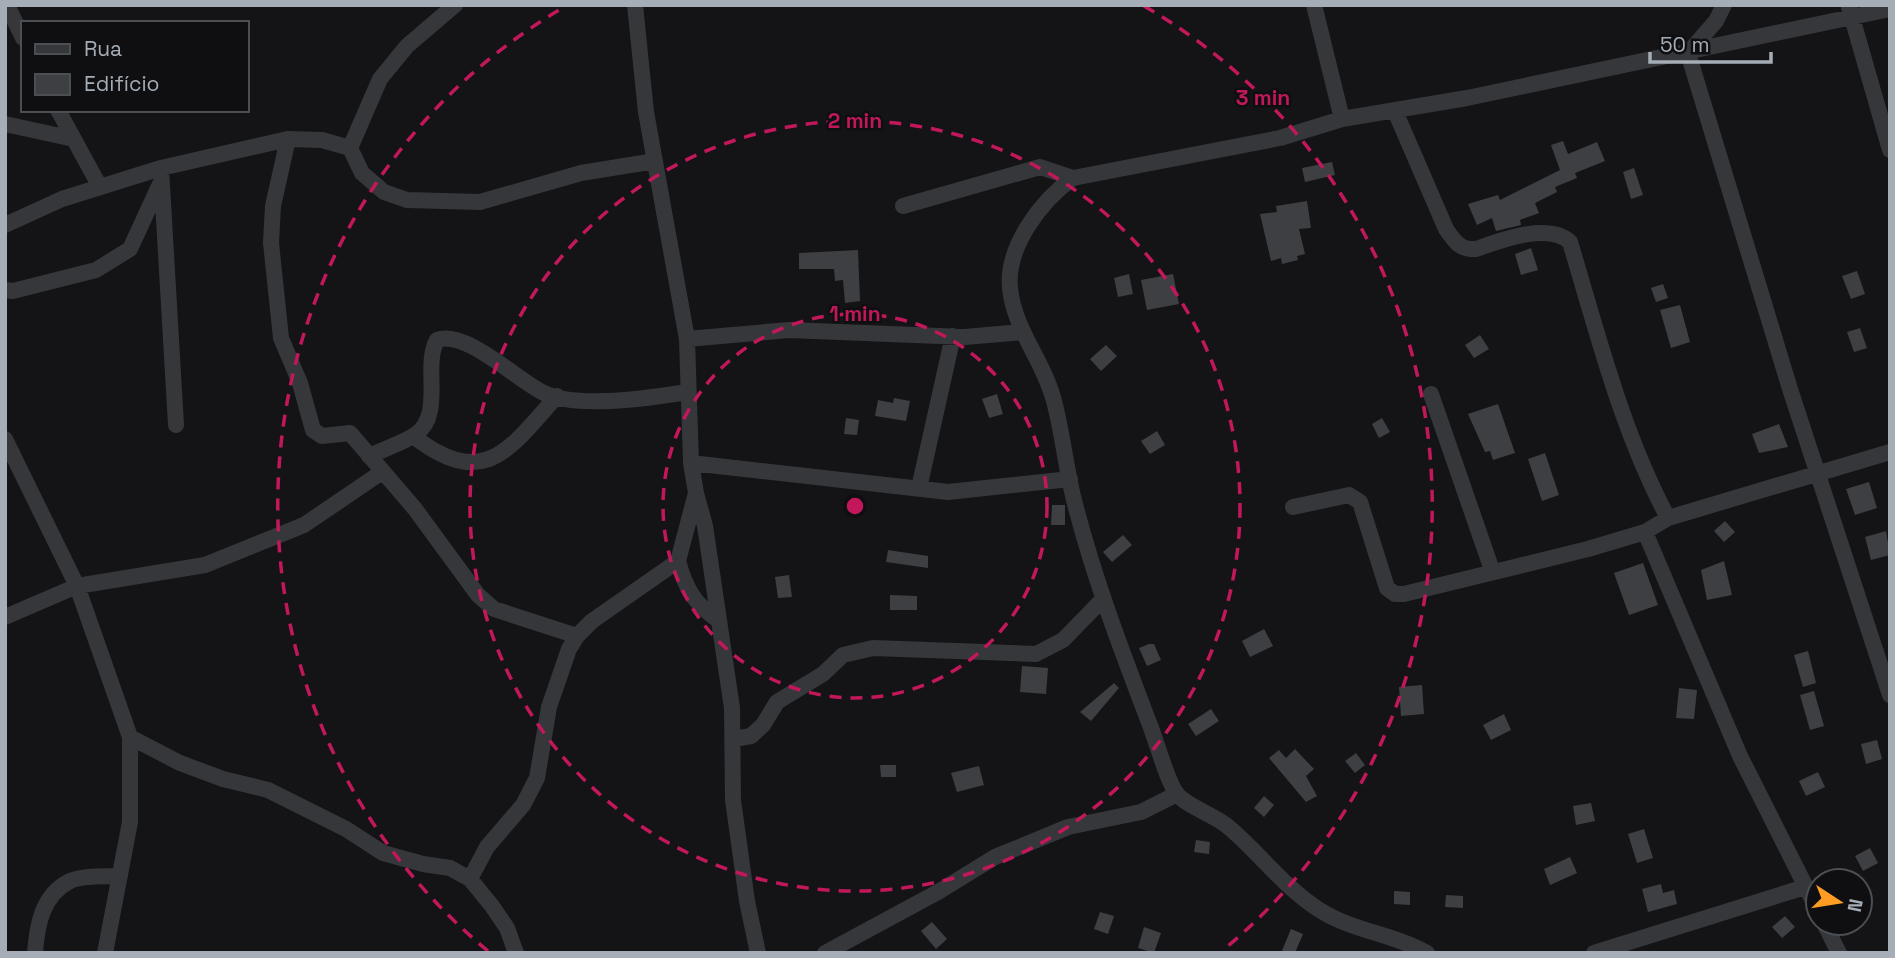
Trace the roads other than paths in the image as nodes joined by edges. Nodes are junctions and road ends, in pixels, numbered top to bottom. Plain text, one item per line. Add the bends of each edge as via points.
1 (7, 5) edge
2 (456, 5) edge
3 (635, 5) edge
4 (1314, 5) edge
5 (1724, 5) edge
6 (1890, 9) edge
7 (1849, 10) edge
8 (21, 34) edge
9 (1688, 53) junction
10 (1395, 111) junction
11 (59, 112) edge
12 (1342, 119) junction
13 (5, 124) edge
14 (74, 139) junction
15 (288, 139) junction
16 (349, 148) junction
17 (1890, 150) edge
18 (655, 162) junction
19 (162, 174) junction
20 (1073, 178) junction
21 (100, 187) junction
22 (903, 206) dead end
23 (5, 225) edge
24 (5, 290) edge
25 (1021, 332) junction
26 (953, 336) junction
27 (687, 339) junction
28 (687, 392) junction
29 (1431, 394) dead end
30 (557, 396) junction
31 (176, 425) dead end
32 (414, 436) junction
33 (5, 439) edge
34 (1890, 452) edge
35 (369, 456) junction
36 (691, 463) junction
37 (1818, 471) junction
38 (382, 472) junction
39 (1070, 479) junction
40 (919, 488) junction
41 (696, 493) junction
42 (1293, 507) dead end
43 (1668, 518) junction
44 (1645, 532) junction
45 (678, 561) junction
46 (1492, 570) junction
47 (77, 586) junction
48 (1102, 599) junction
49 (5, 617) edge
50 (719, 621) junction
51 (577, 636) junction
52 (1890, 695) edge
53 (130, 737) junction
54 (734, 739) junction
55 (1177, 794) junction
56 (120, 876) junction
57 (470, 879) junction
58 (1804, 885) edge
59 (1804, 887) edge
60 (1831, 937) edge
61 (35, 953) edge
62 (105, 953) edge
63 (516, 953) edge
64 (758, 953) edge
65 (825, 953) edge
66 (1427, 953) edge
67 (1594, 953) edge
68 (1839, 953) edge

1 - 8 street
2 - 16 street via 407,46 380,79
3 - 18 street
4 - 12 street
5 - 9 street
6 - 7 street
7 - 9 street
7 - 17 street
9 - 10 street
9 - 37 street
10 - 12 street
10 - 43 street via 1455,243 1476,248 1550,232 1563,234 1570,242 1629,431
11 - 14 street
12 - 20 street via 1280,138
13 - 14 street
14 - 21 street
15 - 16 street via 322,140
15 - 19 street
15 - 35 street via 273,206 271,243 281,338 313,430 321,436 350,433
16 - 18 street via 362,173 384,192 407,200 480,202 581,173
18 - 27 street
19 - 21 street
19 - 24 street via 130,249 96,270
19 - 31 street
20 - 22 street via 1040,167
20 - 25 street via 1035,215 1016,254 1010,287
21 - 23 street
25 - 26 street
25 - 39 street via 1054,399
26 - 27 street via 789,330
26 - 40 street
27 - 28 street
28 - 30 street via 612,400
28 - 36 street
29 - 46 street
30 - 32 street via 497,458 473,463 449,460
30 - 32 street via 546,394 466,342 443,338 432,348 428,416
32 - 35 street
33 - 47 street
34 - 37 street
35 - 38 street
36 - 40 street
36 - 41 street
37 - 43 street
37 - 52 street
38 - 47 street via 304,525 205,565
38 - 51 street via 415,509 453,565 494,609
39 - 40 street via 948,492
39 - 48 street
41 - 45 street
41 - 50 street
42 - 46 street via 1349,495 1360,502 1387,587 1395,594
43 - 44 street
44 - 46 street
44 - 58 street via 1740,755
45 - 50 street via 686,591
45 - 51 street
47 - 49 street
47 - 53 street
48 - 54 street via 1063,640 1036,654 873,648 843,655 823,674 777,702 751,736
48 - 55 street
50 - 54 street
51 - 57 street via 549,707 537,778 523,805 487,847
53 - 56 street via 130,822
53 - 57 street via 180,763 268,790 383,853 450,868
54 - 64 street via 733,800
55 - 65 street via 1141,812 1068,827 995,856
55 - 66 street via 1226,825 1316,908
56 - 61 street via 72,880 55,892 41,912
56 - 62 street
57 - 63 street via 507,928
59 - 67 street
60 - 68 street

